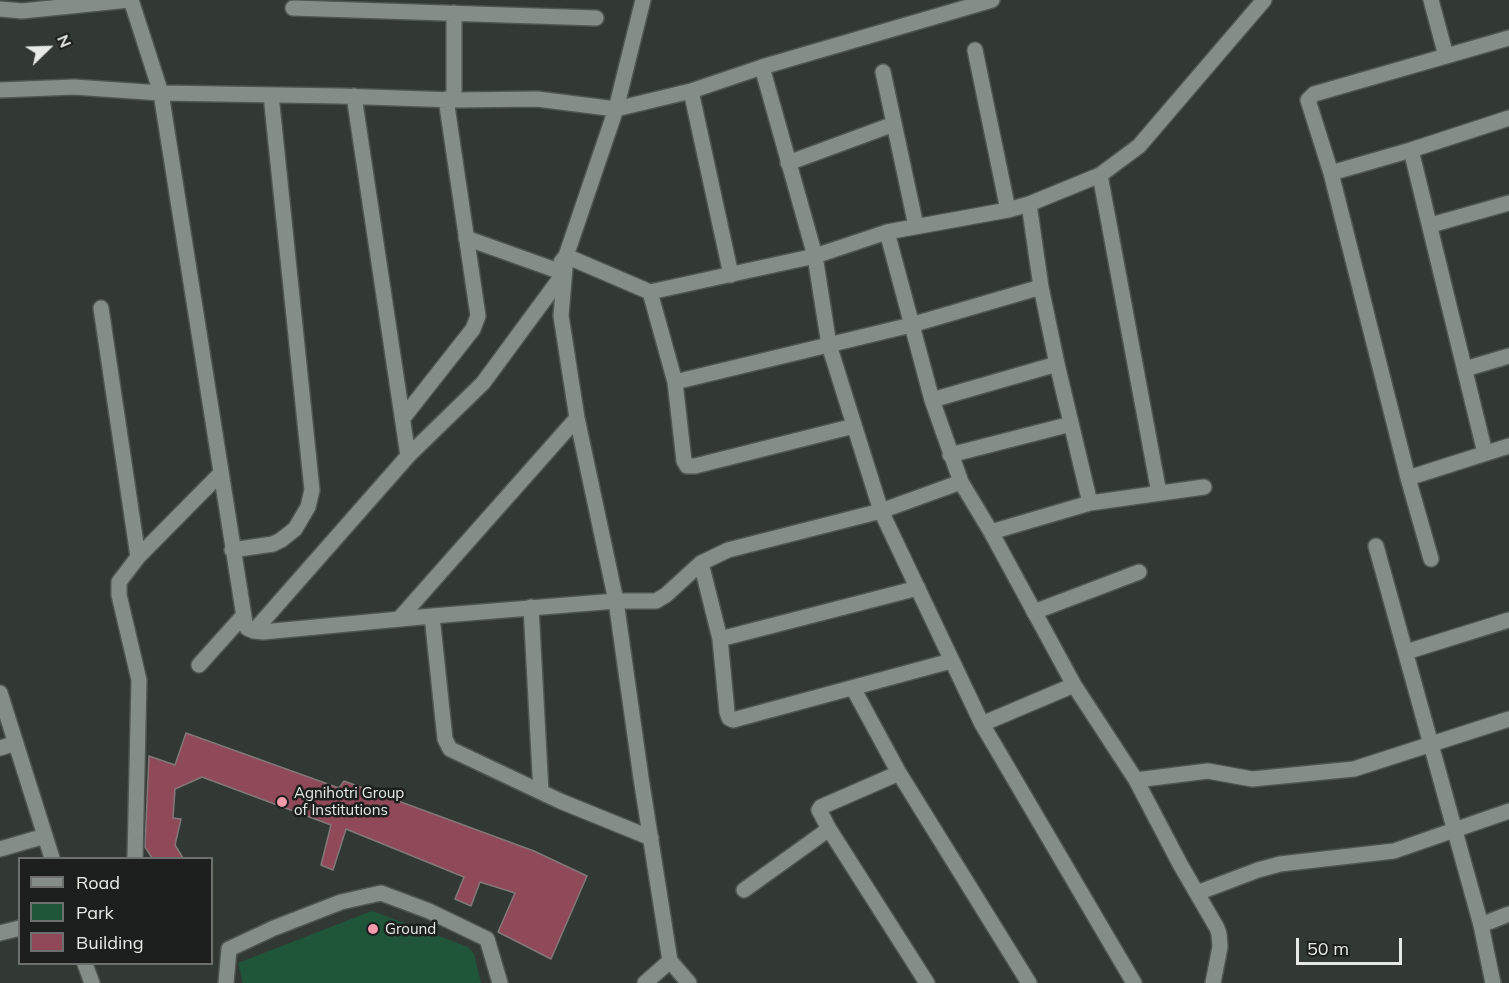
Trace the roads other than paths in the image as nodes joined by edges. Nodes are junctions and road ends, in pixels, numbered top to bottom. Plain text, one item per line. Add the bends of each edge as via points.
1 (130, 0) edge
2 (643, 0) edge
3 (992, 0) edge
4 (1264, 0) edge
5 (1431, 0) edge
6 (346, 5) edge
7 (294, 8) dead end
8 (0, 9) edge
9 (446, 9) edge
10 (596, 18) dead end
11 (1509, 38) edge
12 (975, 50) dead end
13 (1446, 56) junction
14 (762, 67) junction
15 (883, 72) dead end
16 (0, 90) edge
17 (691, 91) junction
18 (161, 93) junction
19 (271, 94) junction
20 (354, 96) junction
21 (450, 99) junction
22 (616, 109) junction
23 (1509, 118) edge
24 (894, 124) junction
25 (1411, 150) junction
26 (788, 164) junction
27 (1331, 173) junction
28 (1100, 175) junction
29 (1509, 203) edge
30 (1029, 204) junction
31 (1008, 210) junction
32 (1431, 225) junction
33 (916, 226) junction
34 (887, 232) junction
35 (466, 238) junction
36 (566, 256) junction
37 (814, 256) junction
38 (557, 270) junction
39 (730, 275) junction
40 (1041, 287) junction
41 (650, 292) junction
42 (101, 308) dead end
43 (911, 325) junction
44 (829, 345) junction
45 (1509, 356) edge
46 (1057, 364) junction
47 (1465, 369) junction
48 (675, 382) junction
49 (932, 400) junction
50 (577, 418) junction
51 (403, 421) junction
52 (1071, 424) junction
53 (854, 426) junction
54 (1509, 446) edge
55 (408, 452) junction
56 (1485, 453) junction
57 (950, 455) junction
58 (220, 474) junction
59 (1408, 478) junction
60 (961, 482) junction
61 (1204, 487) dead end
62 (1159, 494) junction
63 (1090, 503) junction
64 (881, 511) junction
65 (991, 532) junction
66 (1376, 546) dead end
67 (232, 550) junction
68 (138, 557) junction
69 (1431, 559) dead end
70 (701, 563) junction
71 (1139, 572) dead end
72 (918, 588) junction
73 (616, 601) junction
74 (531, 606) junction
75 (1034, 612) junction
76 (243, 616) junction
77 (432, 616) junction
78 (399, 619) junction
79 (1509, 620) edge
80 (254, 631) junction
81 (720, 639) junction
82 (1406, 652) junction
83 (951, 661) junction
84 (199, 664) dead end
85 (1074, 685) junction
86 (853, 688) junction
87 (0, 693) edge
88 (1509, 719) edge
89 (982, 724) junction
90 (16, 743) junction
91 (1430, 745) junction
92 (0, 748) edge
93 (899, 773) junction
94 (1136, 780) junction
95 (542, 792) junction
96 (1509, 811) edge
97 (829, 829) junction
98 (1455, 830) junction
99 (45, 836) junction
100 (651, 837) junction
101 (0, 849) edge
102 (52, 857) edge
103 (135, 857) edge
104 (744, 890) dead end
105 (1197, 893) junction
106 (1509, 914) edge
107 (1481, 925) junction
108 (18, 928) edge
109 (0, 933) edge
110 (670, 961) junction
111 (86, 965) edge
112 (92, 983) edge
113 (226, 983) edge
114 (500, 983) edge
115 (645, 983) edge
116 (689, 983) edge
117 (927, 983) edge
118 (1029, 983) edge
119 (1134, 983) edge
120 (1213, 983) edge
121 (1492, 983) edge

1 - 8 street via 22,11
1 - 18 street
2 - 22 street
3 - 14 street
4 - 28 street via 1139,146
5 - 13 street
6 - 7 street
6 - 9 street
9 - 10 street
9 - 21 street
11 - 13 street
12 - 31 street
13 - 27 street via 1309,96 1308,106
14 - 17 street
14 - 26 street
15 - 24 street
16 - 18 street via 74,87
17 - 22 street
17 - 39 street
18 - 19 street
18 - 58 street
19 - 20 street
19 - 67 street via 312,490 308,507 295,528 281,540
20 - 21 street
20 - 51 street
21 - 22 street via 537,99
21 - 35 street
22 - 36 street
23 - 25 street
24 - 26 street
24 - 33 street
25 - 27 street
25 - 32 street
26 - 37 street
27 - 59 street
28 - 30 street
28 - 62 street
29 - 32 street
30 - 31 street
30 - 40 street
31 - 33 street
32 - 47 street
33 - 34 street
34 - 37 street
34 - 43 street
35 - 38 street
35 - 51 street via 478,316 473,329
36 - 38 street
36 - 41 street
37 - 39 street
37 - 44 street
38 - 50 street
38 - 55 street via 483,383
39 - 41 street
40 - 43 street
40 - 46 street
41 - 48 street
42 - 68 street
43 - 44 street
43 - 49 street
44 - 48 street
44 - 53 street
45 - 47 street
46 - 49 street
46 - 52 street
47 - 56 street
48 - 53 street via 684,461 689,467
49 - 57 street
50 - 73 street
50 - 78 street
51 - 55 street
52 - 57 street
52 - 63 street
53 - 64 street
54 - 56 street
55 - 80 street
56 - 59 street
57 - 60 street
58 - 67 street
58 - 68 street
59 - 69 street
60 - 64 street
60 - 65 street
61 - 62 street
62 - 63 street
63 - 65 street
64 - 70 street via 735,547
64 - 72 street
65 - 75 street
66 - 82 street
67 - 76 street
68 - 103 street via 118,587 139,680
70 - 73 street via 656,601
70 - 81 street
71 - 75 street
72 - 81 street
72 - 83 street
73 - 74 street
73 - 100 street
74 - 77 street
74 - 95 street
75 - 85 street
76 - 80 street via 248,628
76 - 84 street
77 - 78 street
77 - 95 street via 446,744 455,752
78 - 80 street
79 - 82 street
81 - 86 street via 727,712 732,720
82 - 91 street
83 - 86 street
83 - 89 street
85 - 89 street
85 - 94 street
86 - 93 street
87 - 90 street
88 - 91 street
89 - 119 street
90 - 92 street
90 - 99 street
91 - 94 street via 1341,771 1252,779 1208,771
91 - 98 street
93 - 97 street via 819,808
93 - 118 street
94 - 105 street
95 - 100 street
96 - 98 street
97 - 104 street
97 - 117 street
98 - 105 street via 1394,851 1271,867
98 - 107 street
99 - 101 street
99 - 102 street
100 - 110 street
105 - 120 street via 1220,934
106 - 107 street
107 - 121 street
108 - 109 street
110 - 115 street
110 - 116 street
111 - 112 street
113 - 114 street via 229,949 341,902 381,893 429,910 487,939

